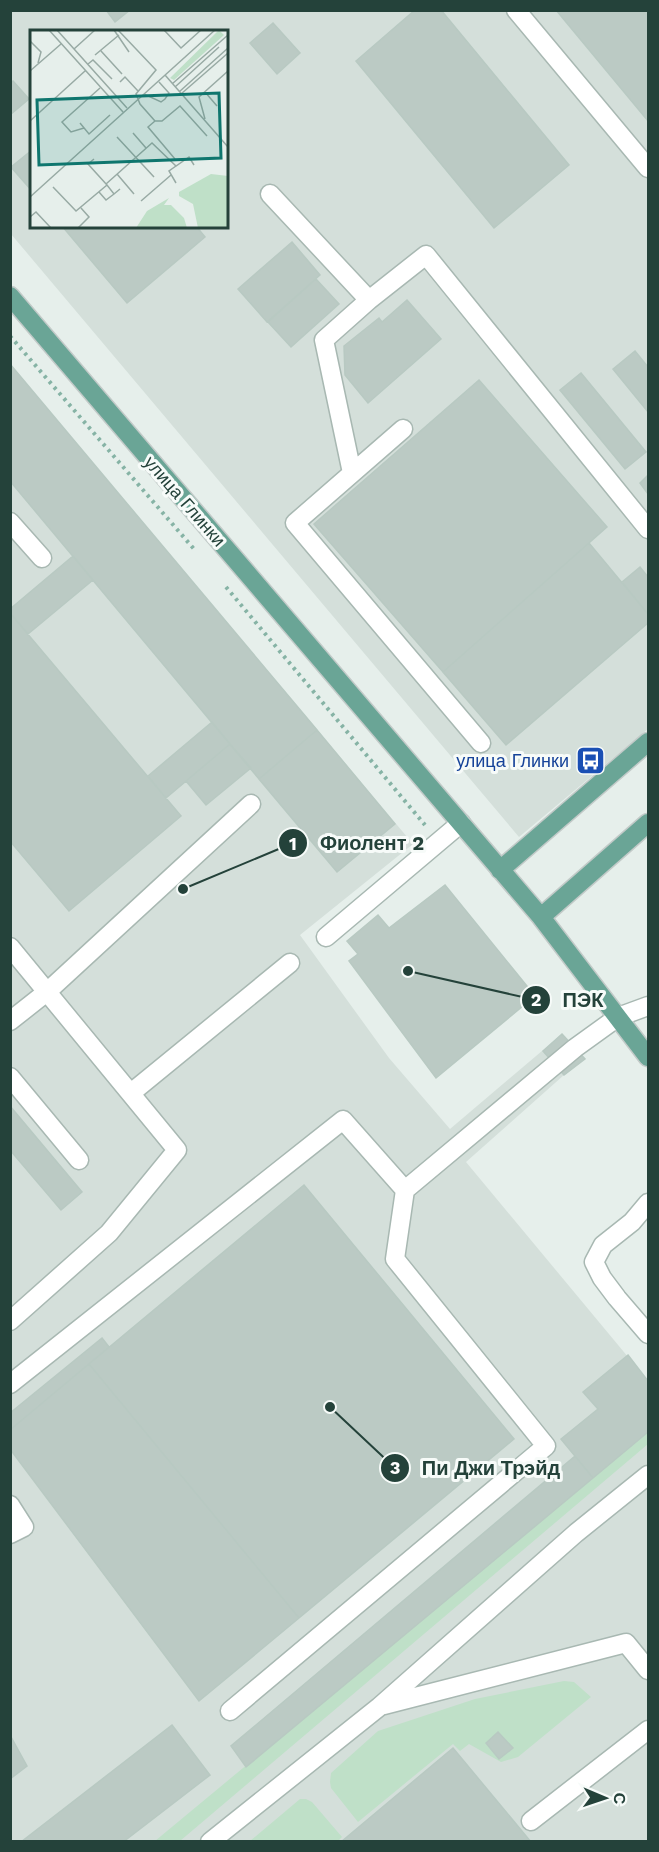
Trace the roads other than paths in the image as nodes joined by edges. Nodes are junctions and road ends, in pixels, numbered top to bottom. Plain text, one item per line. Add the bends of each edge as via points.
1 (516, 10) edge
2 (648, 168) edge
3 (270, 194) dead end
4 (10, 296) edge
5 (369, 300) junction
6 (403, 429) dead end
7 (352, 473) junction
8 (10, 522) edge
9 (648, 529) edge
10 (42, 558) dead end
11 (648, 742) edge
12 (481, 743) dead end
13 (251, 804) dead end
14 (460, 823) junction
15 (648, 823) edge
16 (500, 870) junction
17 (541, 917) junction
18 (326, 937) dead end
19 (10, 947) edge
20 (290, 963) dead end
21 (48, 992) junction
22 (648, 1006) edge
23 (618, 1017) junction
24 (10, 1021) edge
25 (648, 1057) edge
26 (10, 1077) edge
27 (131, 1094) junction
28 (79, 1160) dead end
29 (405, 1190) junction
30 (648, 1203) edge
31 (10, 1321) edge
32 (648, 1334) edge
33 (10, 1384) edge
34 (648, 1475) edge
35 (10, 1505) edge
36 (10, 1534) edge
37 (648, 1670) edge
38 (379, 1707) junction
39 (230, 1711) dead end
40 (648, 1730) edge
41 (531, 1821) dead end
42 (210, 1842) edge

1 - 2 street
3 - 5 street
4 - 14 main road, улица Глинки
5 - 7 street via 324,340
5 - 9 street via 426,255
6 - 7 street
7 - 12 street via 295,523
8 - 10 street
11 - 16 main road
13 - 21 street
14 - 16 main road, улица Глинки
14 - 18 street
15 - 17 main road
16 - 17 main road, улица Глинки
17 - 23 main road, улица Глинки
19 - 21 street
20 - 27 street
21 - 24 street
21 - 27 street
22 - 23 street
23 - 25 main road, улица Глинки
23 - 29 street via 575,1048
26 - 28 street
27 - 31 street via 177,1150 110,1233
29 - 33 street via 343,1120
29 - 39 street via 395,1259 546,1446
30 - 32 street via 603,1245 594,1262 612,1292
34 - 38 street via 576,1533
35 - 36 street via 24,1527
37 - 38 street via 626,1643
38 - 42 street
40 - 41 street

